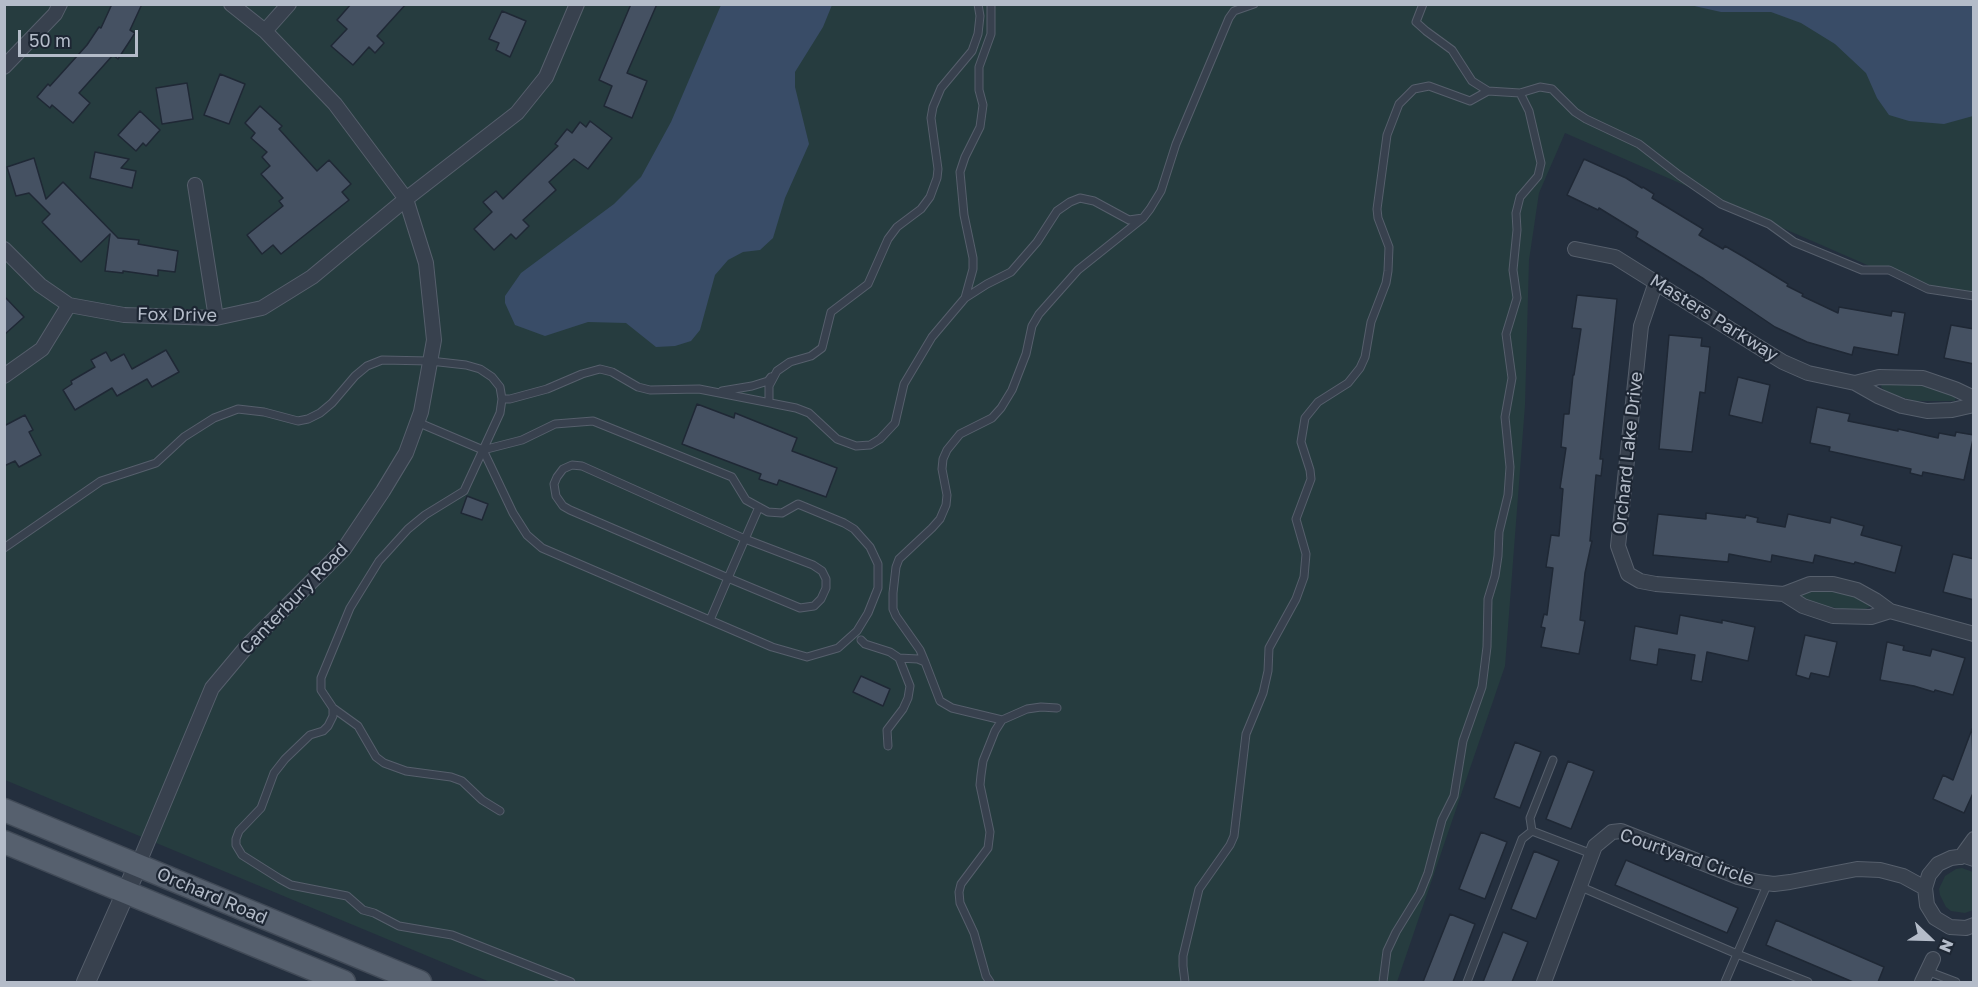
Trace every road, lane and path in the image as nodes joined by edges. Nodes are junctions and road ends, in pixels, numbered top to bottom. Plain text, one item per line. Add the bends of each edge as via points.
1 (60, 4) edge
2 (231, 4) edge
3 (289, 4) edge
4 (577, 4) edge
5 (978, 4) edge
6 (991, 4) edge
7 (1254, 4) edge
8 (1423, 4) edge
9 (265, 31) junction
10 (4, 67) edge
11 (1488, 91) junction
12 (1520, 93) junction
13 (195, 185) dead end
14 (406, 199) junction
15 (1143, 218) junction
16 (4, 249) edge
17 (1575, 249) dead end
18 (1656, 282) junction
19 (1974, 296) edge
20 (965, 298) junction
21 (69, 305) junction
22 (216, 318) junction
23 (430, 361) junction
24 (777, 371) junction
25 (4, 376) edge
26 (1855, 383) junction
27 (699, 389) junction
28 (1974, 398) edge
29 (502, 399) junction
30 (769, 402) junction
31 (1974, 405) edge
32 (417, 422) junction
33 (483, 450) junction
34 (759, 507) junction
35 (745, 539) junction
36 (4, 548) edge
37 (728, 578) junction
38 (1784, 594) junction
39 (1890, 611) junction
40 (710, 620) junction
41 (1974, 634) edge
42 (861, 640) dead end
43 (899, 658) junction
44 (925, 662) junction
45 (333, 708) junction
46 (1057, 708) dead end
47 (1002, 720) junction
48 (888, 746) dead end
49 (1553, 760) dead end
50 (4, 810) edge
51 (500, 811) dead end
52 (1532, 831) junction
53 (1974, 839) edge
54 (4, 842) edge
55 (1592, 854) junction
56 (1967, 858) edge
57 (138, 865) junction
58 (1768, 883) junction
59 (1581, 887) junction
60 (1925, 888) junction
61 (126, 892) junction
62 (1974, 926) edge
63 (1737, 954) junction
64 (1928, 975) edge
65 (86, 982) edge
66 (344, 982) edge
67 (420, 982) edge
68 (571, 982) edge
69 (990, 982) edge
70 (1185, 982) edge
71 (1383, 982) edge
72 (1467, 982) edge
73 (1544, 982) edge
74 (1725, 982) edge
75 (1808, 982) edge
76 (1956, 982) edge

1 - 10 street
2 - 9 street, Canterbury Road
3 - 9 street
4 - 14 street, Fox Drive via 546,77 517,113
5 - 24 lane via 981,16 972,51 941,88 933,107 938,169 930,197 888,239 868,284 831,312 822,348 811,357 790,362
6 - 20 lane via 991,34 979,67 983,105 980,127 960,172 973,258
7 - 15 lane via 1234,11 1229,18 1161,191
8 - 11 lane via 1416,22 1452,50 1472,81
9 - 14 street, Canterbury Road via 335,104
11 - 12 lane
11 - 70 lane via 1470,101 1436,88 1421,87 1399,104 1393,118 1378,196 1378,218 1389,247 1386,282 1360,368 1348,383 1318,402 1305,418 1301,442 1311,479 1296,519 1306,554 1304,577 1269,648 1263,693 1246,734 1234,836 1199,890 1183,956
12 - 19 lane via 1540,87 1552,89 1586,119 1640,144 1721,204 1769,224 1794,242 1862,270 1889,270 1928,289
12 - 71 lane via 1529,111 1542,163 1538,176 1520,197 1516,213 1517,298 1506,334 1512,378 1504,417 1509,442 1509,486 1488,599 1488,647 1482,687 1466,732 1454,796 1442,820 1424,884 1387,951
13 - 22 street
14 - 22 street, Fox Drive via 312,277 262,308
14 - 23 street, Canterbury Road via 426,263 434,340
15 - 20 lane via 1129,220 1094,201 1080,198 1070,202 1057,210 1037,242 1011,272
15 - 44 lane via 1078,270 1039,314 1012,390 1001,408 992,418 960,434 947,450 942,469 946,504 940,519 899,559 893,593 896,616
16 - 21 street, Fox Drive via 40,285
17 - 18 street, Masters Parkway via 1615,257
18 - 26 street, Masters Parkway via 1783,362 1808,373
18 - 38 street, Orchard Lake Drive via 1641,326 1618,546 1629,574 1656,584
20 - 30 lane via 932,337 904,384 895,423 870,445 856,446 837,440 809,413
21 - 22 street, Fox Drive via 124,315
21 - 25 street via 42,349
23 - 29 lane via 480,369 500,387
23 - 32 street, Canterbury Road
23 - 36 lane via 382,360 367,366 320,414 298,422 238,409 214,417 156,463 101,481
24 - 27 lane via 768,381 752,386 721,391
24 - 30 lane via 769,386
26 - 28 street, Masters Parkway via 1879,377 1923,378
26 - 31 street, Masters Parkway via 1902,406 1927,411
27 - 29 lane via 650,390 600,369 548,389
27 - 30 lane
29 - 33 lane via 500,413
32 - 33 lane
32 - 57 street, Canterbury Road via 406,453 344,549 248,645 212,688
33 - 34 lane via 522,440 555,424 593,421 732,477 746,500
33 - 40 lane via 513,513 527,535 542,548
33 - 45 lane via 464,491 408,529 359,592 321,678 321,690
34 - 35 lane
34 - 40 lane via 782,513 798,504 854,529 870,547 878,564 878,588 868,613 857,632 838,648 807,657 772,647
35 - 37 lane
35 - 37 lane via 822,571 826,588 814,606 800,608
35 - 37 lane via 582,466 572,465 557,477 556,496 563,506
37 - 40 lane
38 - 39 street, Orchard Lake Drive via 1803,606 1833,616 1871,617
38 - 39 street, Orchard Lake Drive via 1810,584 1833,584 1857,590
39 - 41 street, Orchard Lake Drive
42 - 43 lane
43 - 44 lane
43 - 48 lane via 910,686 903,709 887,730
44 - 47 lane via 936,693 946,706
45 - 51 lane via 358,726 376,757 384,763 462,781
45 - 68 lane via 328,726 310,735 274,773 261,808 239,831 236,845 242,855 291,885 347,896 363,910 399,926 452,935
46 - 47 lane via 1027,709
47 - 69 lane via 994,730 981,774 990,832 988,848 959,892
49 - 52 lane via 1530,818
50 - 57 main road, Orchard Road
52 - 55 lane
52 - 72 lane via 1522,839
53 - 56 street
54 - 61 main road, Orchard Road
55 - 58 street, Courtyard Circle via 1604,838 1621,831 1738,877
55 - 59 street, Courtyard Circle
56 - 60 street via 1951,858 1938,864
57 - 61 street
57 - 67 main road, Orchard Road
58 - 60 street, Courtyard Circle via 1857,869 1903,876
58 - 63 lane
59 - 63 lane
59 - 73 street, Courtyard Circle
60 - 62 street via 1927,905 1935,918 1950,927
61 - 65 street
61 - 66 main road, Orchard Road
63 - 74 lane
63 - 75 lane
64 - 76 lane

